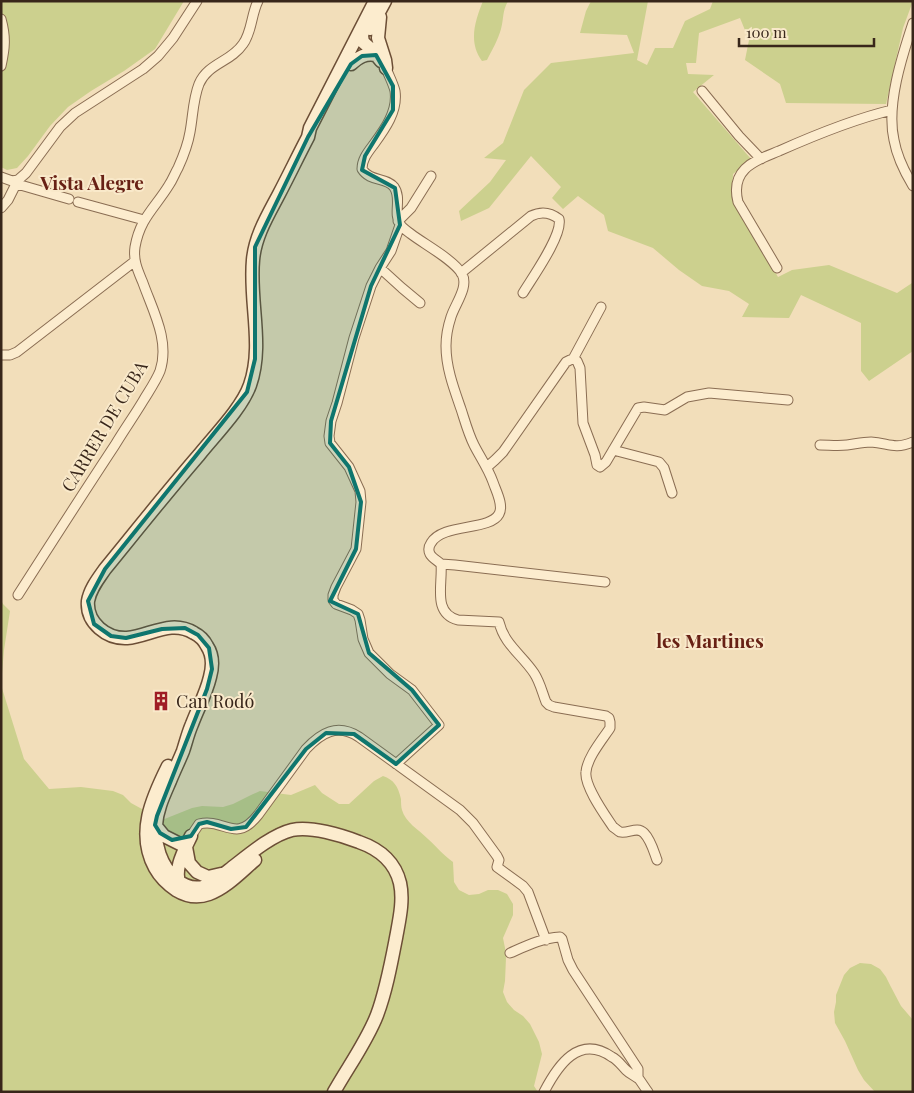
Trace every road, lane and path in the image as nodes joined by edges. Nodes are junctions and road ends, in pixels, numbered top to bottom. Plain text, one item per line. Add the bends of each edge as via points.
1 (197, 1) edge
2 (258, 1) edge
3 (381, 2) edge
4 (1, 19) edge
5 (366, 19) junction
6 (913, 23) edge
7 (363, 42) junction
8 (376, 55) junction
9 (351, 64) junction
10 (1, 66) edge
11 (386, 68) junction
12 (702, 91) dead end
13 (892, 110) junction
14 (308, 136) junction
15 (761, 159) junction
16 (431, 176) dead end
17 (1, 177) edge
18 (17, 182) junction
19 (913, 186) edge
20 (1, 208) edge
21 (144, 220) junction
22 (399, 223) junction
23 (135, 261) junction
24 (380, 268) junction
25 (777, 268) dead end
26 (461, 272) junction
27 (523, 293) dead end
28 (420, 303) dead end
29 (601, 308) dead end
30 (1, 355) edge
31 (573, 359) junction
32 (788, 400) dead end
33 (913, 442) edge
34 (820, 445) dead end
35 (613, 450) junction
36 (487, 466) junction
37 (672, 493) dead end
38 (441, 564) junction
39 (605, 582) dead end
40 (18, 595) dead end
41 (396, 764) junction
42 (151, 825) junction
43 (276, 837) junction
44 (187, 845) junction
45 (158, 848) junction
46 (657, 860) dead end
47 (230, 869) junction
48 (177, 880) junction
49 (209, 894) junction
50 (546, 940) junction
51 (510, 953) dead end
52 (638, 1078) junction
53 (334, 1092) edge
54 (544, 1092) edge
55 (648, 1092) edge

1 - 18 street via 158,56 75,113
2 - 21 street, CARRER DE CUBA via 244,44 234,54 215,64 200,82 195,95 190,135 179,166
3 - 5 main road
3 - 7 main road
3 - 11 main road via 378,38
4 - 10 street via 5,34
5 - 7 main road
5 - 14 main road
6 - 13 street via 903,52
7 - 8 main road
7 - 9 main road
8 - 9 main road via 366,54
8 - 11 main road
9 - 14 main road via 314,132
11 - 22 street via 395,92 393,110 389,122 365,156 362,169 368,176 388,182 395,188
12 - 15 street
13 - 15 street via 847,124
13 - 19 street via 898,158
14 - 42 main road via 255,247 255,359 247,392 105,569 94,584 88,601 94,624 111,636 126,638 174,627 185,628 204,641 212,658 207,688 149,809
15 - 25 street via 744,170 736,195
16 - 22 street
17 - 18 street
18 - 20 street
18 - 21 street
21 - 23 street, CARRER DE CUBA via 135,248
22 - 24 street via 391,251
22 - 26 street
23 - 30 street via 18,352
23 - 40 street, CARRER DE CUBA via 162,336 163,354 159,371
24 - 28 street
24 - 41 street via 354,338 331,421 330,443 349,467 362,502 356,549 332,600 358,614 363,639 370,653 390,674 412,690 439,725
26 - 27 street via 531,216 540,212 551,214 559,219 558,233
26 - 36 street via 464,281 449,323 446,352 450,376 467,428
29 - 31 street
31 - 35 street via 580,368 583,423 597,465 603,465
31 - 36 street via 566,362 503,452
32 - 35 street via 709,393 687,397 665,410 638,408
33 - 34 street via 901,446 872,442
35 - 37 street via 659,462
36 - 38 street via 500,500 499,514 491,521 436,536 428,549
38 - 39 street
38 - 46 street via 442,606 448,616 458,620 499,622 514,651 535,674 549,705 609,718 610,728 585,773 588,786 614,827 623,832 640,830 645,834
41 - 44 street via 354,734 341,731 326,733 306,749 246,827 231,829 207,822 199,824
41 - 50 street via 473,823 498,856 498,867 528,892
42 - 44 main road via 164,836
42 - 45 main road via 152,841
42 - 49 main road via 146,834 150,856 159,874 186,894
43 - 47 main road
43 - 49 main road via 269,848 234,878
43 - 53 main road via 303,828 353,840 384,856 400,883 398,929 381,1004 371,1029
44 - 45 main road via 172,854
44 - 47 main road via 189,863 202,875 213,876
44 - 48 main road
45 - 48 main road via 166,868
47 - 48 main road via 204,886 187,886
48 - 49 main road via 183,888
50 - 51 street
50 - 52 street via 560,937 572,970 638,1069
52 - 54 street via 607,1053 585,1049 572,1054 560,1066
52 - 55 street

